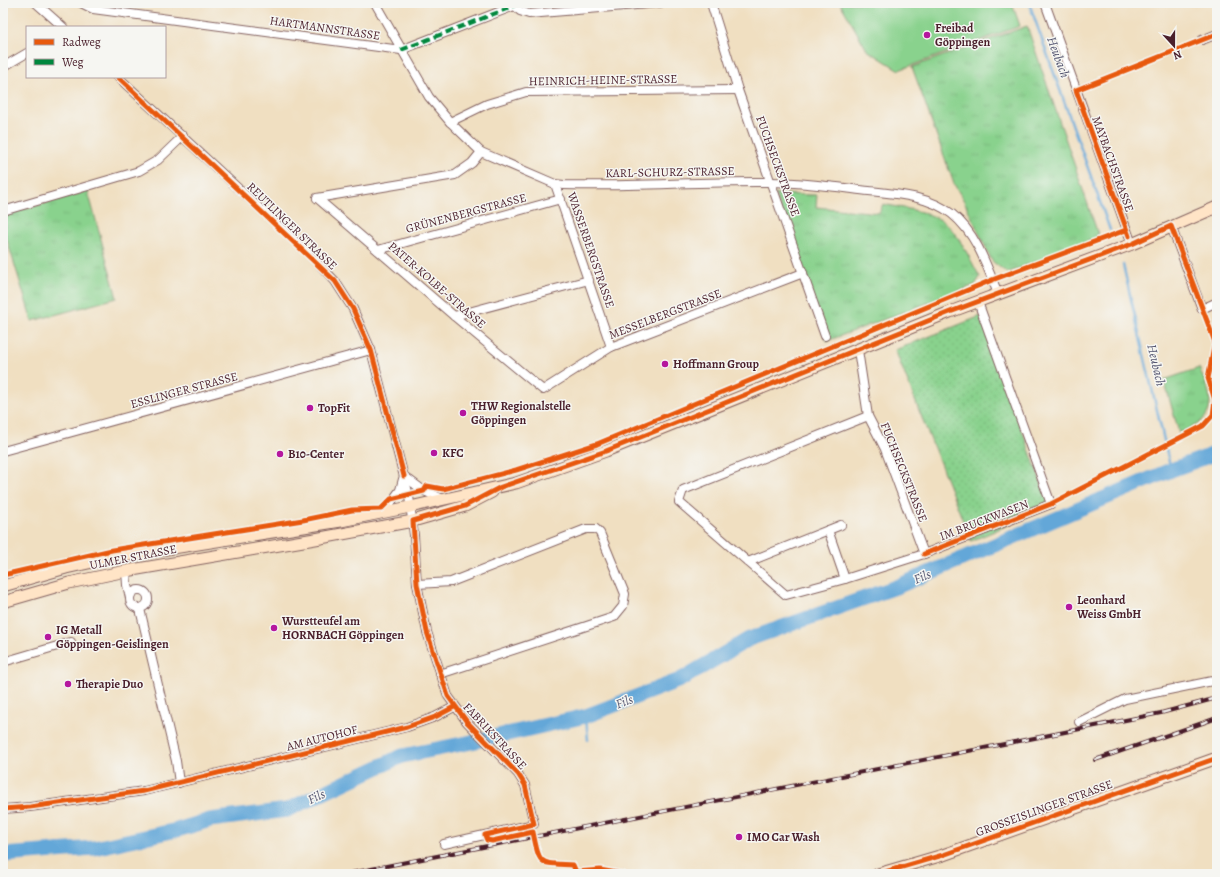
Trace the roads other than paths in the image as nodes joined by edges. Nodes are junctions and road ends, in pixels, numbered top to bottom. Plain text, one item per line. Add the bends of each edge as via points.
1 (36, 3) edge
2 (81, 3) edge
3 (375, 3) edge
4 (660, 3) edge
5 (711, 3) edge
6 (1045, 3) edge
7 (513, 5) edge
8 (60, 26) edge
9 (1217, 34) edge
10 (1202, 40) dead end
11 (401, 50) junction
12 (26, 54) edge
13 (3, 68) edge
14 (119, 78) edge
15 (738, 90) junction
16 (450, 122) junction
17 (183, 136) junction
18 (482, 152) junction
19 (770, 182) junction
20 (555, 184) junction
21 (561, 199) junction
22 (1217, 207) edge
23 (3, 211) edge
24 (1171, 226) junction
25 (1132, 244) junction
26 (378, 250) junction
27 (803, 273) junction
28 (589, 280) junction
29 (998, 294) junction
30 (978, 302) junction
31 (1217, 302) edge
32 (454, 316) junction
33 (825, 336) dead end
34 (611, 347) junction
35 (371, 350) junction
36 (858, 350) junction
37 (543, 390) joint
38 (868, 416) junction
39 (3, 451) edge
40 (404, 476) junction
41 (501, 487) junction
42 (443, 499) junction
43 (410, 507) junction
44 (384, 512) junction
45 (413, 521) junction
46 (841, 525) dead end
47 (828, 530) junction
48 (924, 554) junction
49 (748, 562) junction
50 (126, 571) junction
51 (845, 579) junction
52 (418, 584) junction
53 (3, 586) edge
54 (130, 598) junction
55 (3, 602) edge
56 (140, 609) junction
57 (71, 642) dead end
58 (3, 662) edge
59 (440, 674) junction
60 (1217, 680) edge
61 (454, 707) junction
62 (1079, 722) dead end
63 (1217, 758) edge
64 (178, 783) junction
65 (3, 808) edge
66 (444, 844) dead end
67 (878, 874) edge

1 - 8 street
2 - 11 street, HARTMANNSTRASSE via 93,9
3 - 11 street, KARL-SCHURZ-STRASSE
4 - 7 street via 528,14
5 - 15 street, FUCHSECKSTRASSE
6 - 25 street, MAYBACHSTRASSE
7 - 11 street
9 - 10 street
11 - 16 street, KARL-SCHURZ-STRASSE via 429,97
12 - 13 street
14 - 17 street, REUTLINGER STRASSE
15 - 16 street, HEINRICH-HEINE-STRASSE via 526,92 487,104
15 - 19 street, FUCHSECKSTRASSE
16 - 18 street, KARL-SCHURZ-STRASSE
17 - 23 street via 158,160 139,171
17 - 35 street, REUTLINGER STRASSE via 335,281 353,309
18 - 20 street, KARL-SCHURZ-STRASSE
18 - 26 street, PATER-KOLBE-STRASSE via 455,175 317,198
19 - 20 street, KARL-SCHURZ-STRASSE
19 - 27 street, FUCHSECKSTRASSE
19 - 29 street, KARL-SCHURZ-STRASSE via 817,184 931,201 964,224 976,243
20 - 21 street, WASSERBERGSTRASSE
21 - 26 street, GRÜNENBERGSTRASSE
21 - 28 street, WASSERBERGSTRASSE
22 - 24 main road, ULMER STRASSE
24 - 25 main road, ULMER STRASSE
24 - 31 street via 1202,309
25 - 29 main road, ULMER STRASSE
26 - 32 street, PATER-KOLBE-STRASSE
27 - 33 street, FUCHSECKSTRASSE
27 - 34 street, MESSELBERGSTRASSE
28 - 32 street
28 - 34 street, WASSERBERGSTRASSE
29 - 30 main road, ULMER STRASSE
30 - 36 main road, ULMER STRASSE
30 - 48 street, IM BRUCKWASEN via 1051,504
32 - 37 street, PATER-KOLBE-STRASSE
34 - 37 street, MESSELBERGSTRASSE
35 - 39 street, ESSLINGER STRASSE
35 - 40 street, REUTLINGER STRASSE
36 - 38 street, FUCHSECKSTRASSE
36 - 41 main road, ULMER STRASSE via 606,451
38 - 48 street, FUCHSECKSTRASSE via 885,449
38 - 49 street, IM BRUCKWASEN via 683,490 679,502
40 - 42 street via 424,491
40 - 43 street, REUTLINGER STRASSE
40 - 44 street via 400,490
41 - 42 main road, ULMER STRASSE
41 - 45 main road, ULMER STRASSE via 465,506
42 - 43 main road, ULMER STRASSE
43 - 44 main road, ULMER STRASSE
43 - 45 street
44 - 53 main road, ULMER STRASSE via 110,558
45 - 50 main road, ULMER STRASSE
45 - 52 street
46 - 47 street
47 - 49 street
47 - 51 street
48 - 51 street, IM BRUCKWASEN
49 - 51 street, IM BRUCKWASEN via 786,595
50 - 54 street
50 - 55 main road, ULMER STRASSE via 69,583
52 - 59 street via 427,632
52 - 59 street via 451,582 586,529 596,529 600,533 625,594 623,606 614,618
54 - 56 street via 133,606
54 - 56 street via 138,590 146,592 148,604
56 - 64 street via 176,761
57 - 58 street
59 - 61 street
60 - 62 street via 1125,699
61 - 64 street, AM AUTOHOF via 435,717 407,726
61 - 66 street, FABRIKSTRASSE via 518,774 525,785 534,824
63 - 67 main road, GROSSEISLINGER STRASSE via 943,855
64 - 65 street, AM AUTOHOF via 125,794 38,806

